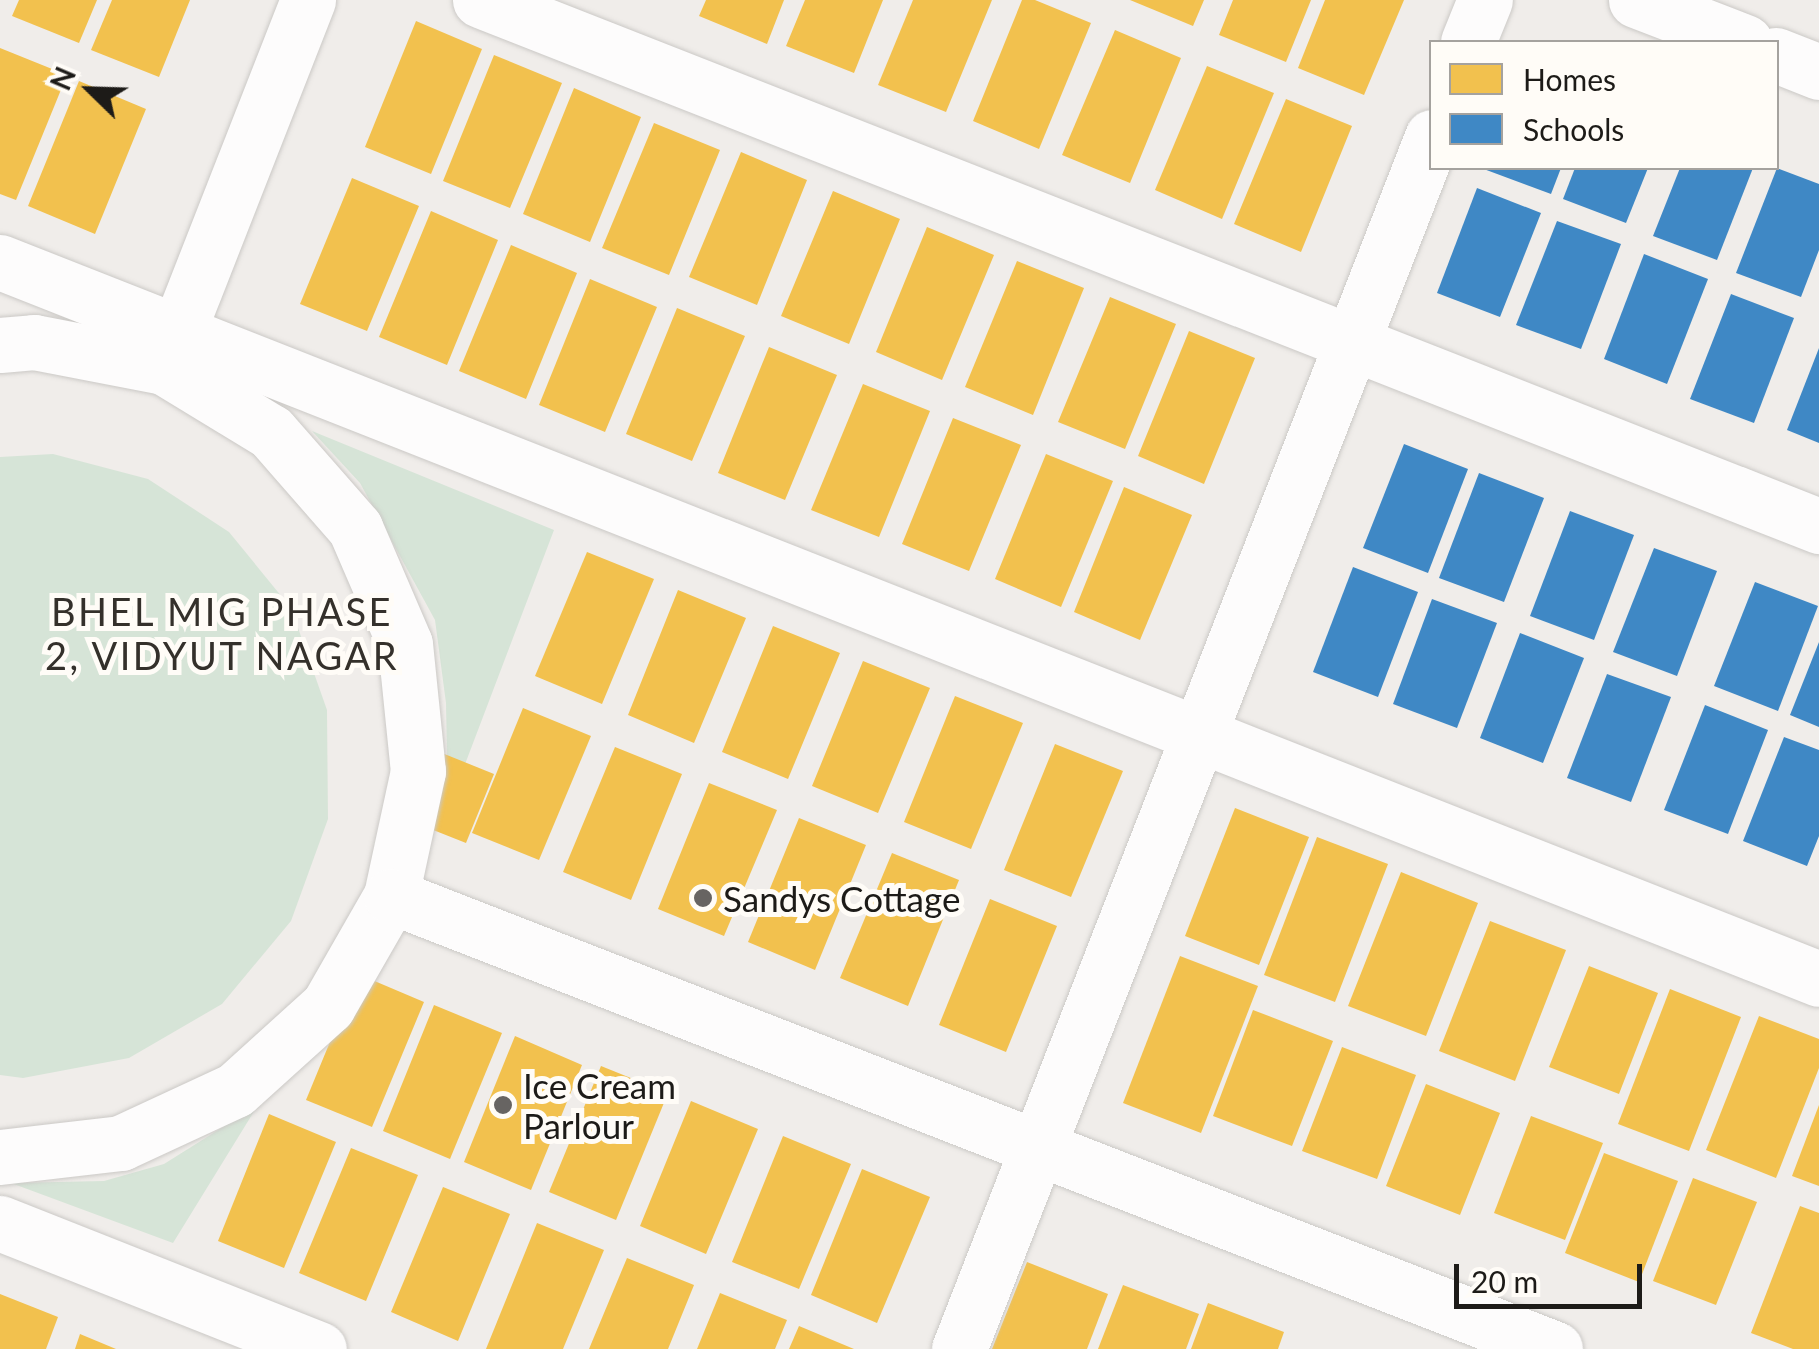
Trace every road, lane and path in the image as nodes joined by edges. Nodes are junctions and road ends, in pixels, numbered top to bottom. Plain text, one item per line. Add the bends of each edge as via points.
1 (308, 0) edge
2 (480, 0) edge
3 (1485, 0) edge
4 (1636, 0) edge
5 (1469, 40) edge
6 (1739, 40) edge
7 (1779, 56) edge
8 (1819, 72) edge
9 (1429, 144) edge
10 (0, 262) edge
11 (1351, 342) junction
12 (0, 345) edge
13 (170, 350) junction
14 (1819, 526) edge
15 (1199, 734) junction
16 (391, 896) junction
17 (1819, 979) edge
18 (1038, 1147) junction
19 (0, 1157) edge
20 (0, 1223) edge
21 (318, 1349) edge
22 (959, 1349) edge
23 (1555, 1349) edge

1 - 13 street
2 - 11 street
3 - 5 street
4 - 6 street
7 - 8 street
9 - 11 street
10 - 13 street
11 - 14 street
11 - 15 street
12 - 13 street
13 - 15 street
13 - 16 street via 271,432 355,528 405,644 418,771
15 - 17 street
15 - 18 street
16 - 18 street
16 - 19 street via 328,1006 235,1090 121,1143
18 - 22 street
18 - 23 street
20 - 21 street

